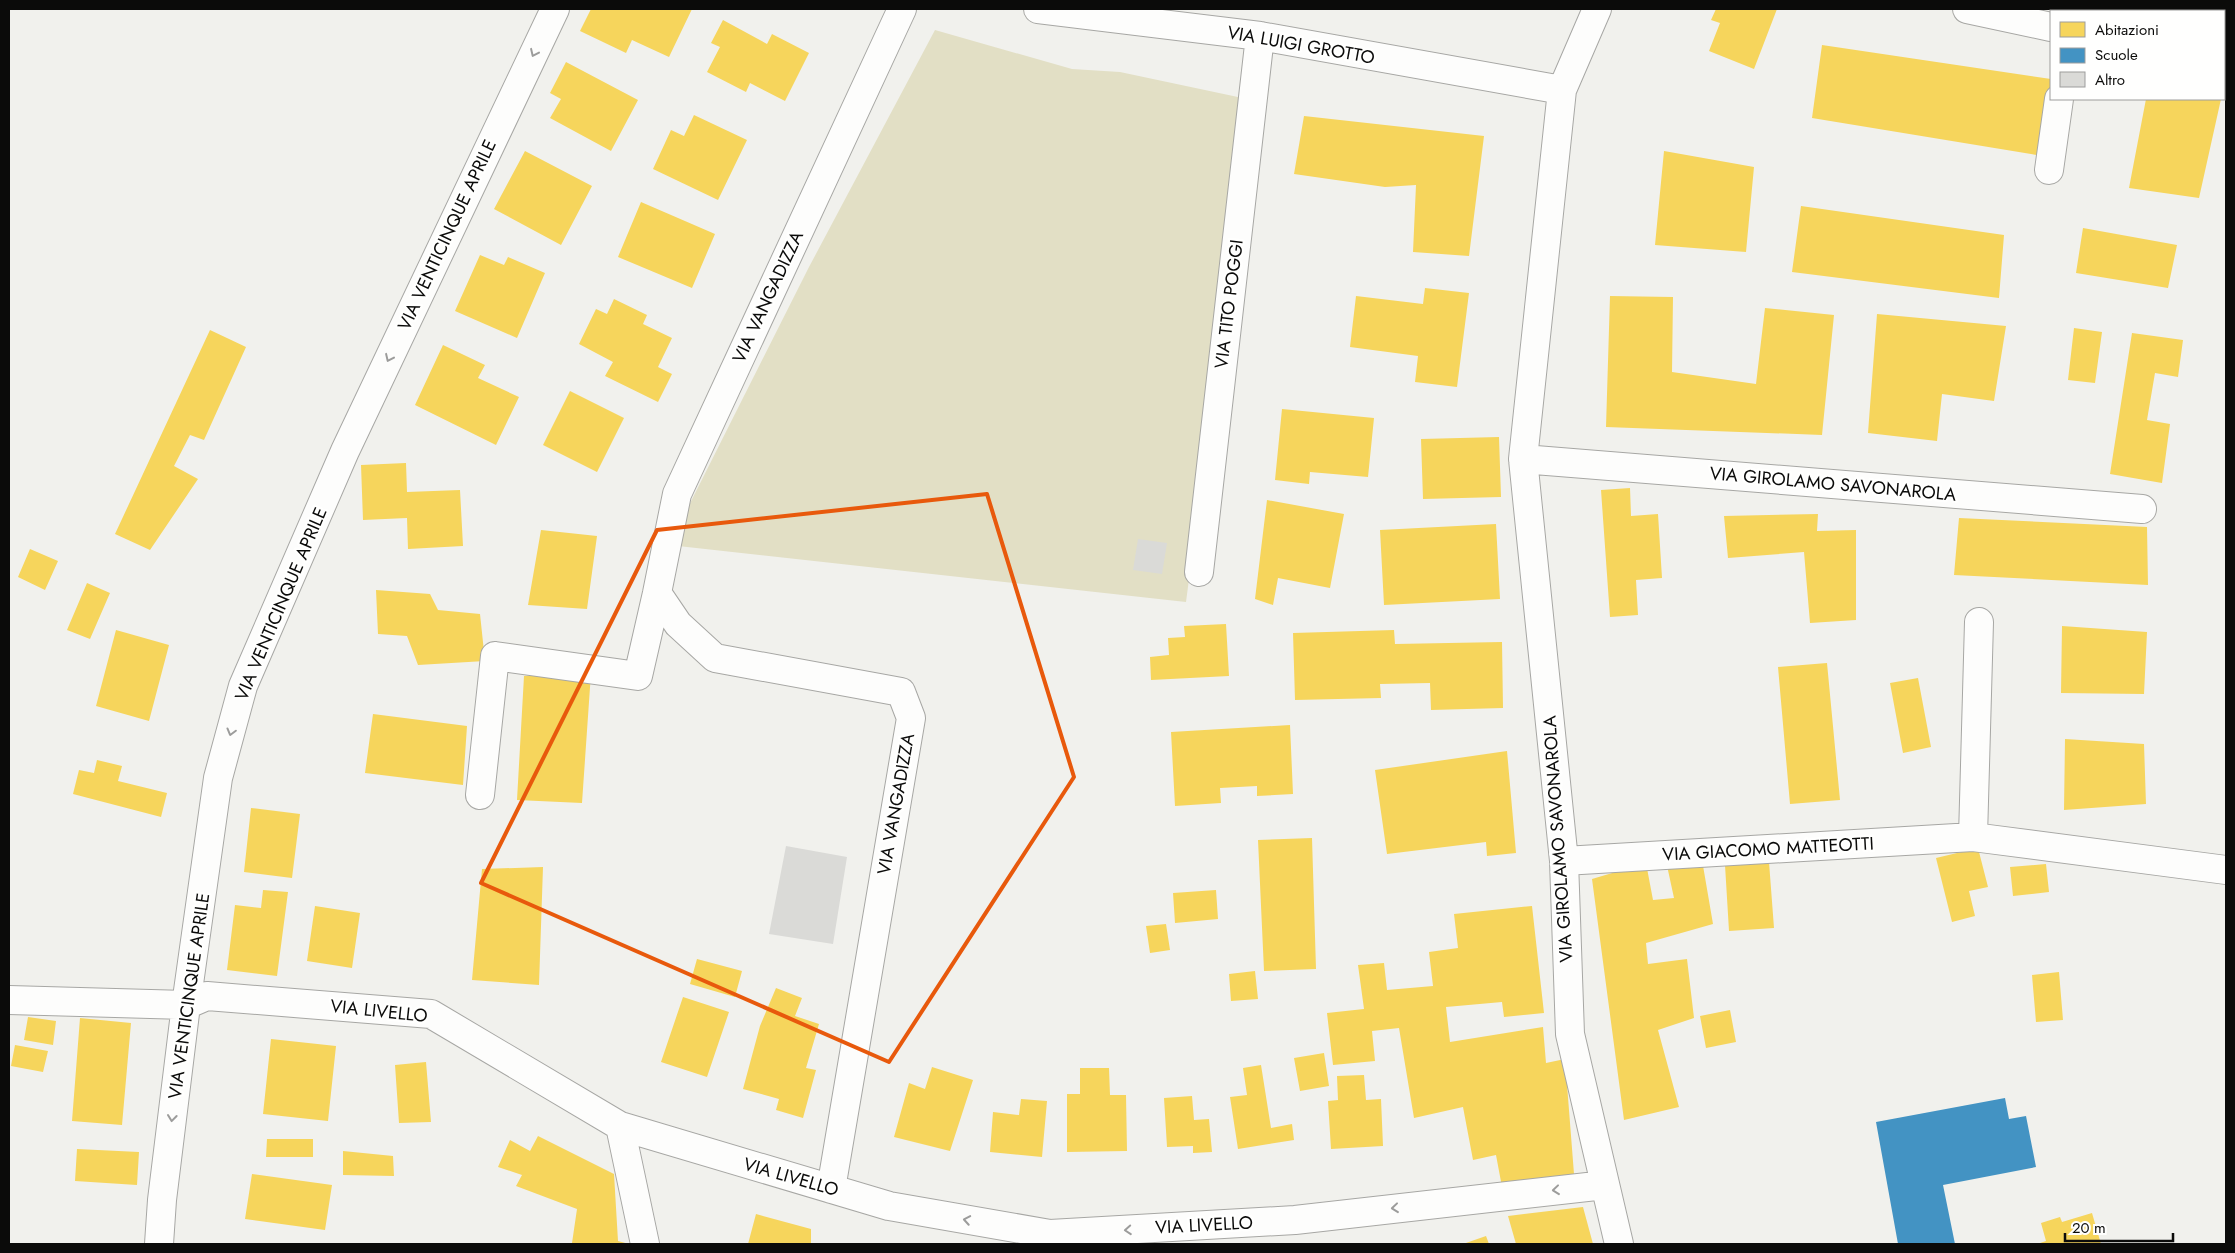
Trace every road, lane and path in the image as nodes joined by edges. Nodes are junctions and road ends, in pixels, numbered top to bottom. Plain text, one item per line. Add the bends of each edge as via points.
1 (555, 9) edge
2 (902, 9) edge
3 (1038, 9) edge
4 (1597, 9) edge
5 (1967, 9) edge
6 (2050, 27) edge
7 (1260, 36) junction
8 (1562, 90) junction
9 (2059, 100) edge
10 (2049, 170) dead end
11 (1523, 459) junction
12 (2142, 509) dead end
13 (1199, 572) dead end
14 (658, 593) junction
15 (1979, 622) dead end
16 (480, 795) dead end
17 (1973, 837) junction
18 (1564, 861) junction
19 (2226, 870) edge
20 (9, 1000) edge
21 (186, 1005) junction
22 (620, 1126) junction
23 (1605, 1185) junction
24 (831, 1188) junction
25 (1217, 1234) edge
26 (159, 1244) edge
27 (645, 1244) edge
28 (1619, 1244) edge

1 -> 21 street, VIA VENTICINQUE APRILE via 345,450 243,686 218,778
2 - 14 street, VIA VANGADIZZA via 676,494
3 - 7 street, VIA LUIGI GROTTO
4 - 8 street, VIA GIROLAMO SAVONAROLA
5 - 6 street
7 - 8 street, VIA LUIGI GROTTO
7 - 13 street, VIA TITO POGGI
8 - 11 street, VIA GIROLAMO SAVONAROLA
9 - 10 street
11 - 12 street, VIA GIROLAMO SAVONAROLA
11 - 18 street, VIA GIROLAMO SAVONAROLA
14 - 16 street, VIA VANGADIZZA via 638,676 495,656
14 - 24 street, VIA VANGADIZZA via 678,624 715,658 901,692 911,718
15 - 17 street
17 - 18 street, VIA GIACOMO MATTEOTTI
17 - 19 street, VIA GIACOMO MATTEOTTI
18 - 23 street, VIA GIROLAMO SAVONAROLA via 1570,1034
20 - 21 street, VIA LIVELLO
21 - 22 street, VIA LIVELLO via 207,996 431,1014
21 -> 26 street, VIA VENTICINQUE APRILE
22 - 24 street, VIA LIVELLO
22 - 27 street
23 -> 25 street, VIA LIVELLO via 1295,1220
23 - 28 street, VIA GIROLAMO SAVONAROLA
25 -> 24 street, VIA LIVELLO via 1050,1234 889,1206

